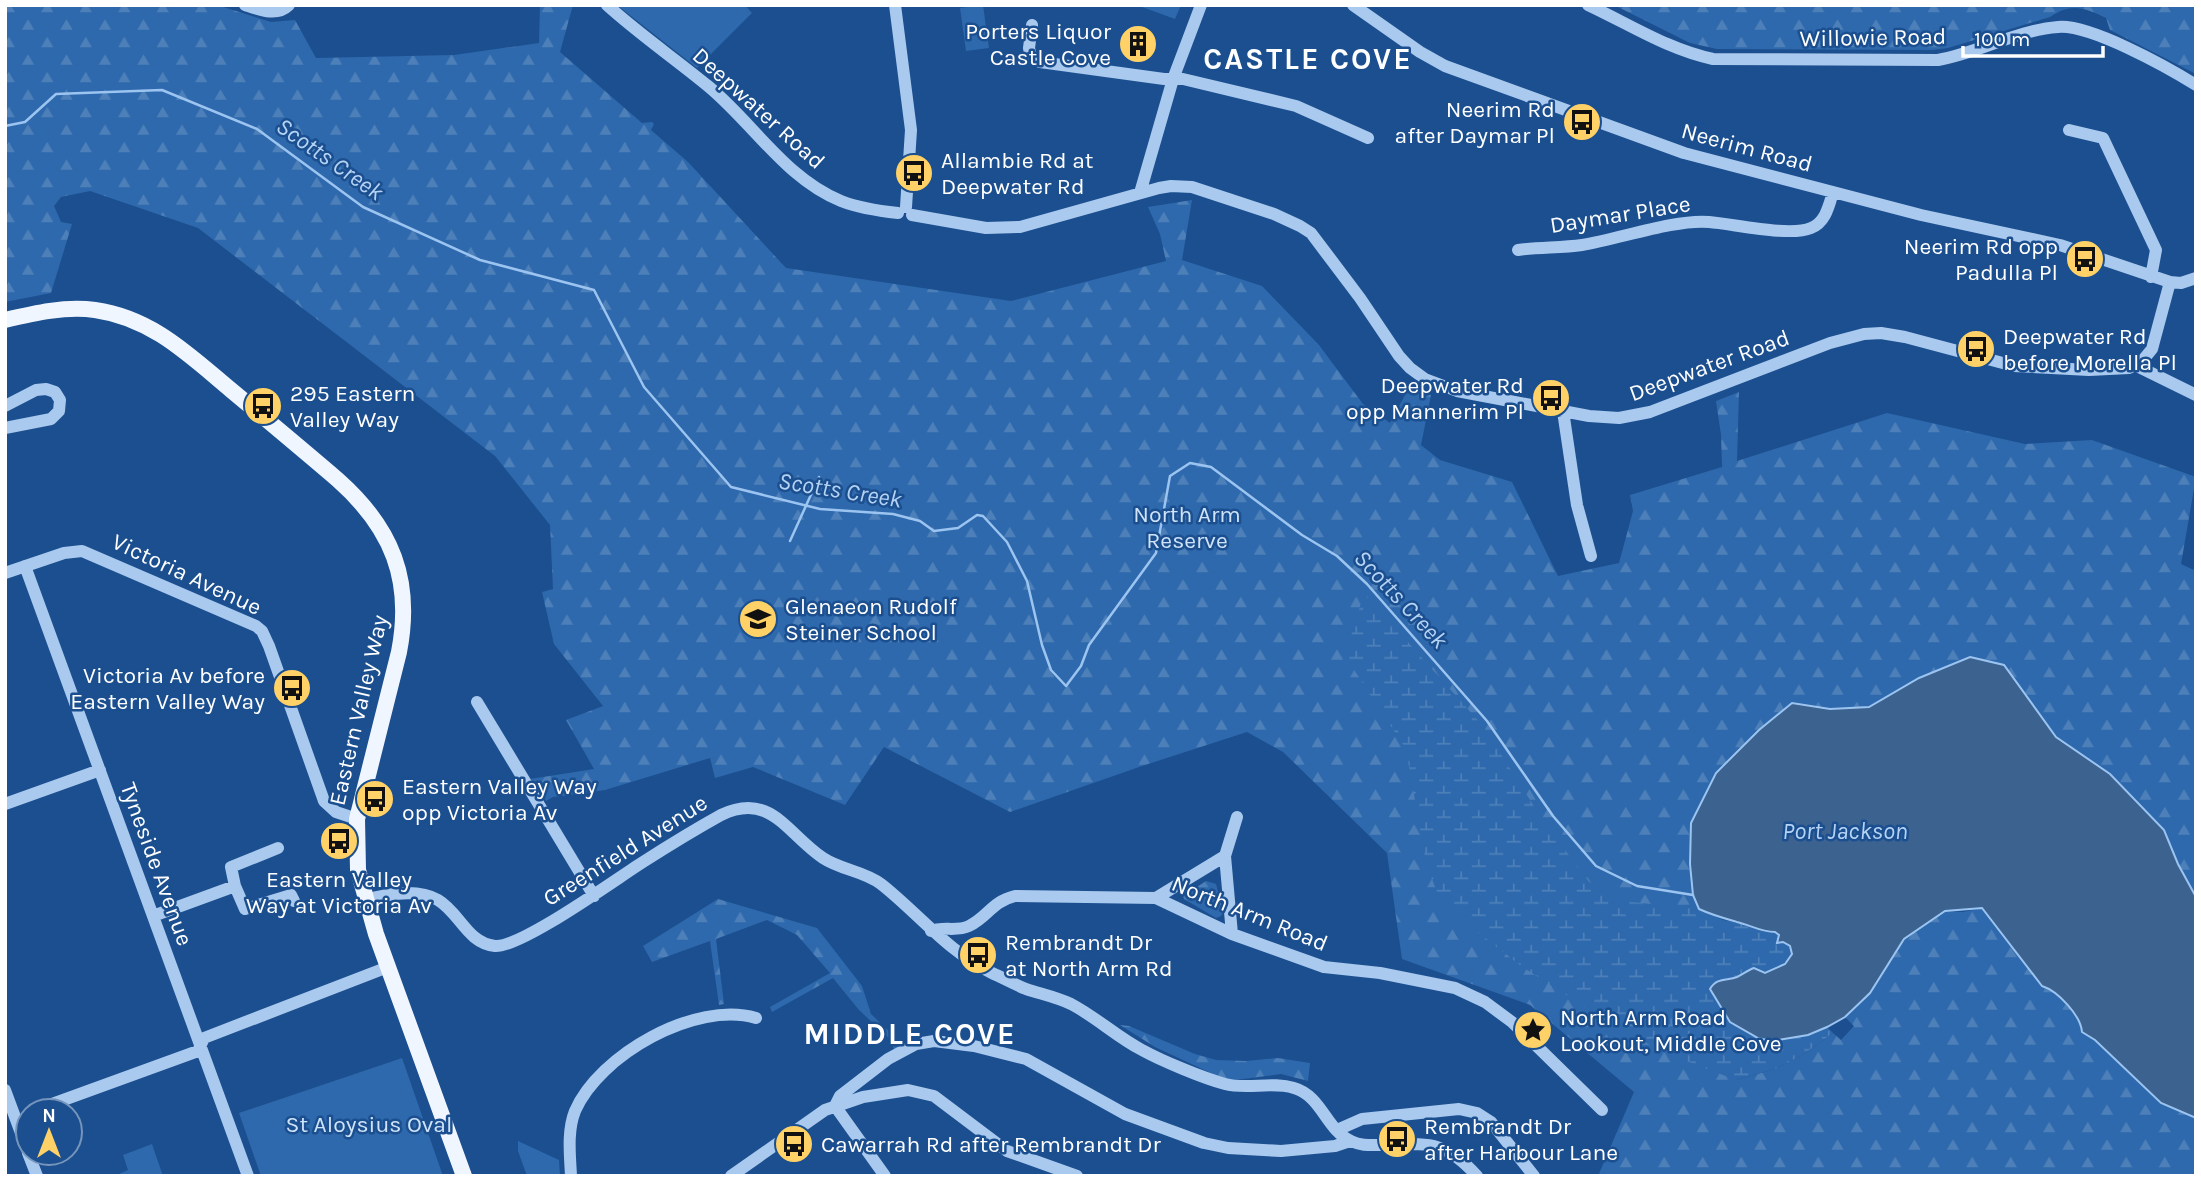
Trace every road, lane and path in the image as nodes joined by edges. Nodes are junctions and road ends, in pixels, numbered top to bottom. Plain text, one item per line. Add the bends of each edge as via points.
1 (245, 5) edge
2 (289, 5) edge
3 (607, 5) edge
4 (895, 5) edge
5 (1201, 5) edge
6 (1353, 5) edge
7 (1588, 5) edge
8 (1032, 25) dead end
9 (1172, 79) junction
10 (2196, 85) edge
11 (2069, 130) dead end
12 (1368, 138) dead end
13 (1832, 192) junction
14 (1140, 193) junction
15 (905, 212) junction
16 (1518, 250) dead end
17 (2151, 276) junction
18 (2196, 278) edge
19 (2170, 282) junction
20 (5, 320) edge
21 (2135, 365) junction
22 (2196, 395) edge
23 (5, 406) edge
24 (1563, 411) junction
25 (5, 428) edge
26 (1591, 555) dead end
27 (26, 566) junction
28 (5, 573) edge
29 (477, 702) dead end
30 (100, 770) junction
31 (5, 804) edge
32 (1237, 817) dead end
33 (356, 819) junction
34 (278, 848) dead end
35 (1225, 856) junction
36 (235, 886) junction
37 (594, 896) junction
38 (1156, 898) junction
39 (365, 900) junction
40 (294, 901) dead end
41 (153, 916) junction
42 (931, 931) junction
43 (1232, 934) junction
44 (388, 967) junction
45 (756, 1018) dead end
46 (201, 1045) junction
47 (70, 1097) edge
48 (835, 1106) junction
49 (1602, 1111) dead end
50 (1337, 1130) junction
51 (1350, 1141) junction
52 (248, 1176) edge
53 (464, 1176) edge
54 (571, 1176) edge
55 (731, 1176) edge
56 (885, 1176) edge
57 (1077, 1176) edge
58 (1477, 1176) edge
59 (1534, 1176) edge

1 - 2 street via 272,12
3 - 15 street, Deepwater Road via 724,100 798,175 840,201 874,211
4 - 15 street via 911,130
5 - 9 street
6 - 13 street, Neerim Road via 1445,66 1684,153
7 - 10 street, Willowie Road via 1674,47 1713,60 1938,60 1964,56 2034,31 2077,28 2099,34
8 - 9 street via 1031,58 1040,62
9 - 12 street via 1296,106
9 - 14 street
11 - 17 street via 2103,138 2156,250
13 - 16 street, Daymar Place via 1827,211 1811,228 1789,231 1685,223 1579,245
13 - 17 street, Neerim Road via 2060,246
14 - 15 street, Deepwater Road via 1008,228
14 - 24 street, Deepwater Road via 1192,187 1300,226 1319,241 1399,356 1425,379 1457,391
17 - 19 street, Neerim Road
18 - 19 street
19 - 21 street via 2152,349
20 - 33 main road, Eastern Valley Way via 75,309 113,314 152,328 338,480 377,522 400,574 404,626
21 - 22 street
21 - 24 street, Deepwater Road via 2120,370 2014,366 1905,337 1864,334 1635,416 1605,418
23 - 25 street via 41,388 55,392 60,400 59,411 51,419
24 - 26 street via 1577,505
27 - 28 street, Victoria Avenue
27 - 30 street, Tyneside Avenue
27 - 33 street, Victoria Avenue via 69,551 88,552 256,626 269,646 324,801 336,812
29 - 37 street
30 - 31 street
30 - 41 street, Tyneside Avenue
32 - 35 street
33 - 39 main road, Eastern Valley Way via 358,870
34 - 36 street via 231,867
35 - 38 street
35 - 43 street
36 - 40 street via 244,909 291,895
36 - 41 street
37 - 39 street, Greenfield Avenue via 516,942 496,946 469,933 432,897 397,894
37 - 42 street, Greenfield Avenue via 721,815 747,807 775,816 834,865 881,884
38 - 42 street, North Arm Road via 1015,896 1000,900 968,927
38 - 43 street, North Arm Road
39 - 44 main road, Eastern Valley Way
41 - 46 street, Tyneside Avenue
42 - 50 street, Greenfield Avenue via 986,970 1073,1005 1142,1050 1228,1085 1293,1088 1308,1095
43 - 49 street, North Arm Road via 1324,967 1432,982 1485,1002 1512,1022
44 - 46 street via 204,1038
44 - 53 main road, Eastern Valley Way
45 - 54 street via 727,1013 681,1025 629,1051 608,1068 586,1090 573,1115
46 - 47 street via 198,1051
46 - 52 street, Tyneside Avenue
48 - 51 street via 840,1096 888,1059 916,1044 934,1041 1027,1059 1125,1114 1204,1143 1281,1151
48 - 55 street
48 - 56 street
48 - 57 street via 895,1090 921,1092 944,1103 1007,1151
50 - 51 street, Greenfield Avenue
50 - 59 street via 1362,1119 1459,1109 1477,1113 1491,1122
51 - 58 street via 1440,1147

